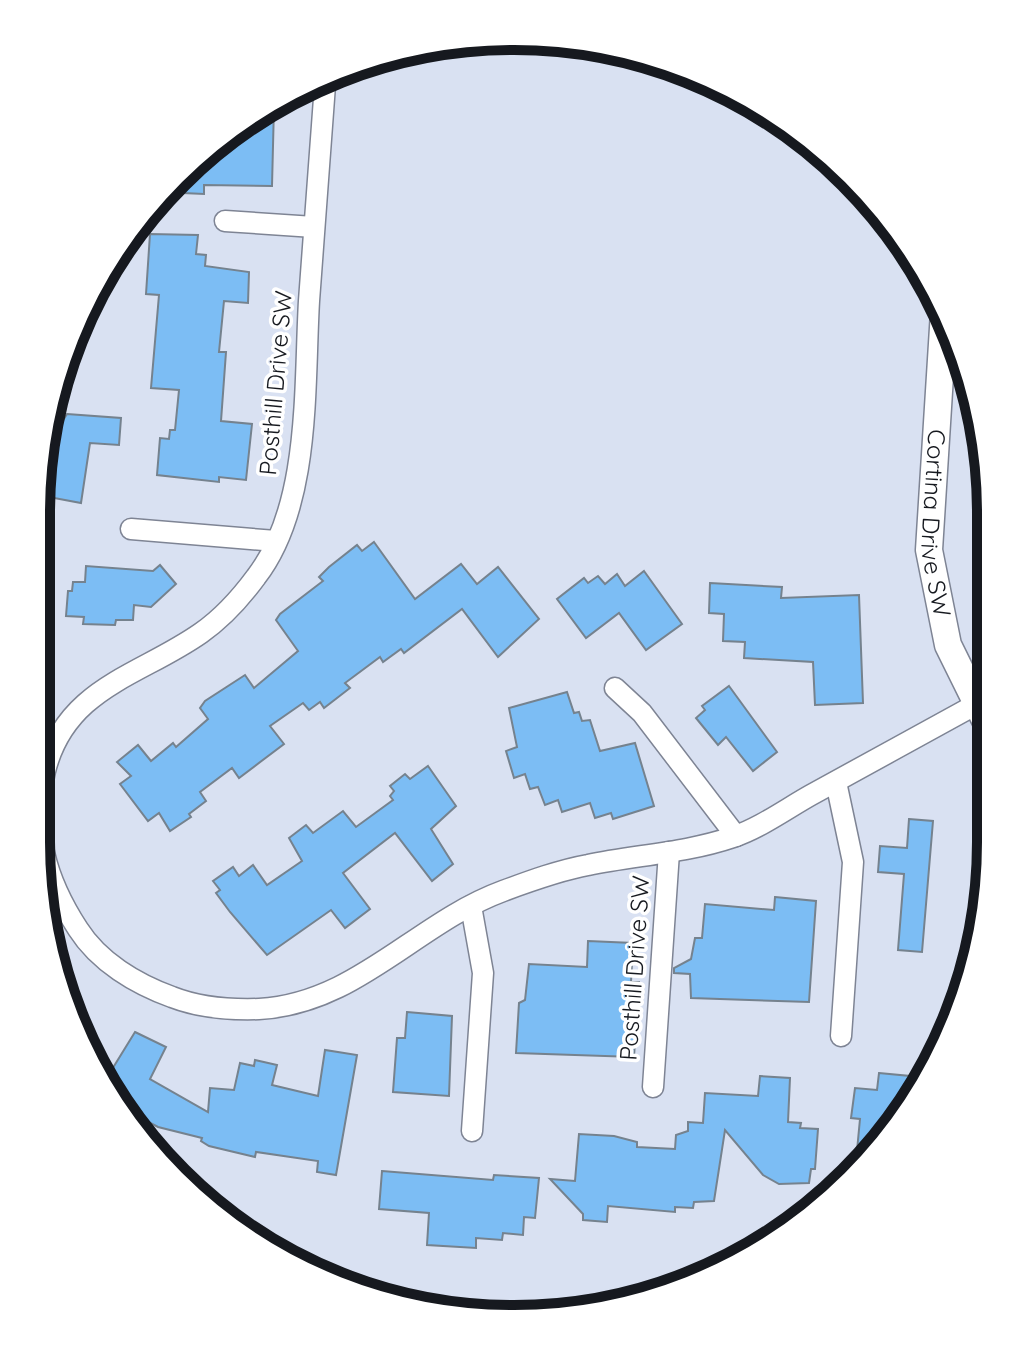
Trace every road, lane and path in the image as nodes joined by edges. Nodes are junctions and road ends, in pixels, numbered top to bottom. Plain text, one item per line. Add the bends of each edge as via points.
1 (325, 90) edge
2 (225, 221) dead end
3 (314, 227) junction
4 (942, 337) edge
5 (131, 529) dead end
6 (276, 541) junction
7 (615, 688) dead end
8 (977, 706) edge
9 (977, 716) edge
10 (50, 760) edge
11 (836, 782) junction
12 (736, 836) junction
13 (669, 852) junction
14 (52, 882) edge
15 (471, 906) junction
16 (841, 1036) dead end
17 (653, 1087) dead end
18 (472, 1131) dead end

1 - 3 street, Posthill Drive SW
2 - 3 street
3 - 6 street, Posthill Drive SW via 295,477
4 - 8 street, Cortina Drive SW via 929,550 948,645
5 - 6 street
6 - 10 street, Posthill Drive SW via 256,578 205,631 112,681 86,701 63,729
7 - 12 street via 642,713
9 - 11 street, Posthill Drive SW
11 - 12 street, Posthill Drive SW
11 - 16 street via 853,862
12 - 13 street, Posthill Drive SW
13 - 15 street, Posthill Drive SW via 582,866
13 - 17 street, Posthill Drive SW
14 - 15 street, Posthill Drive SW via 86,942 147,988 188,1003 233,1010 283,1007 337,991
15 - 18 street via 483,973

